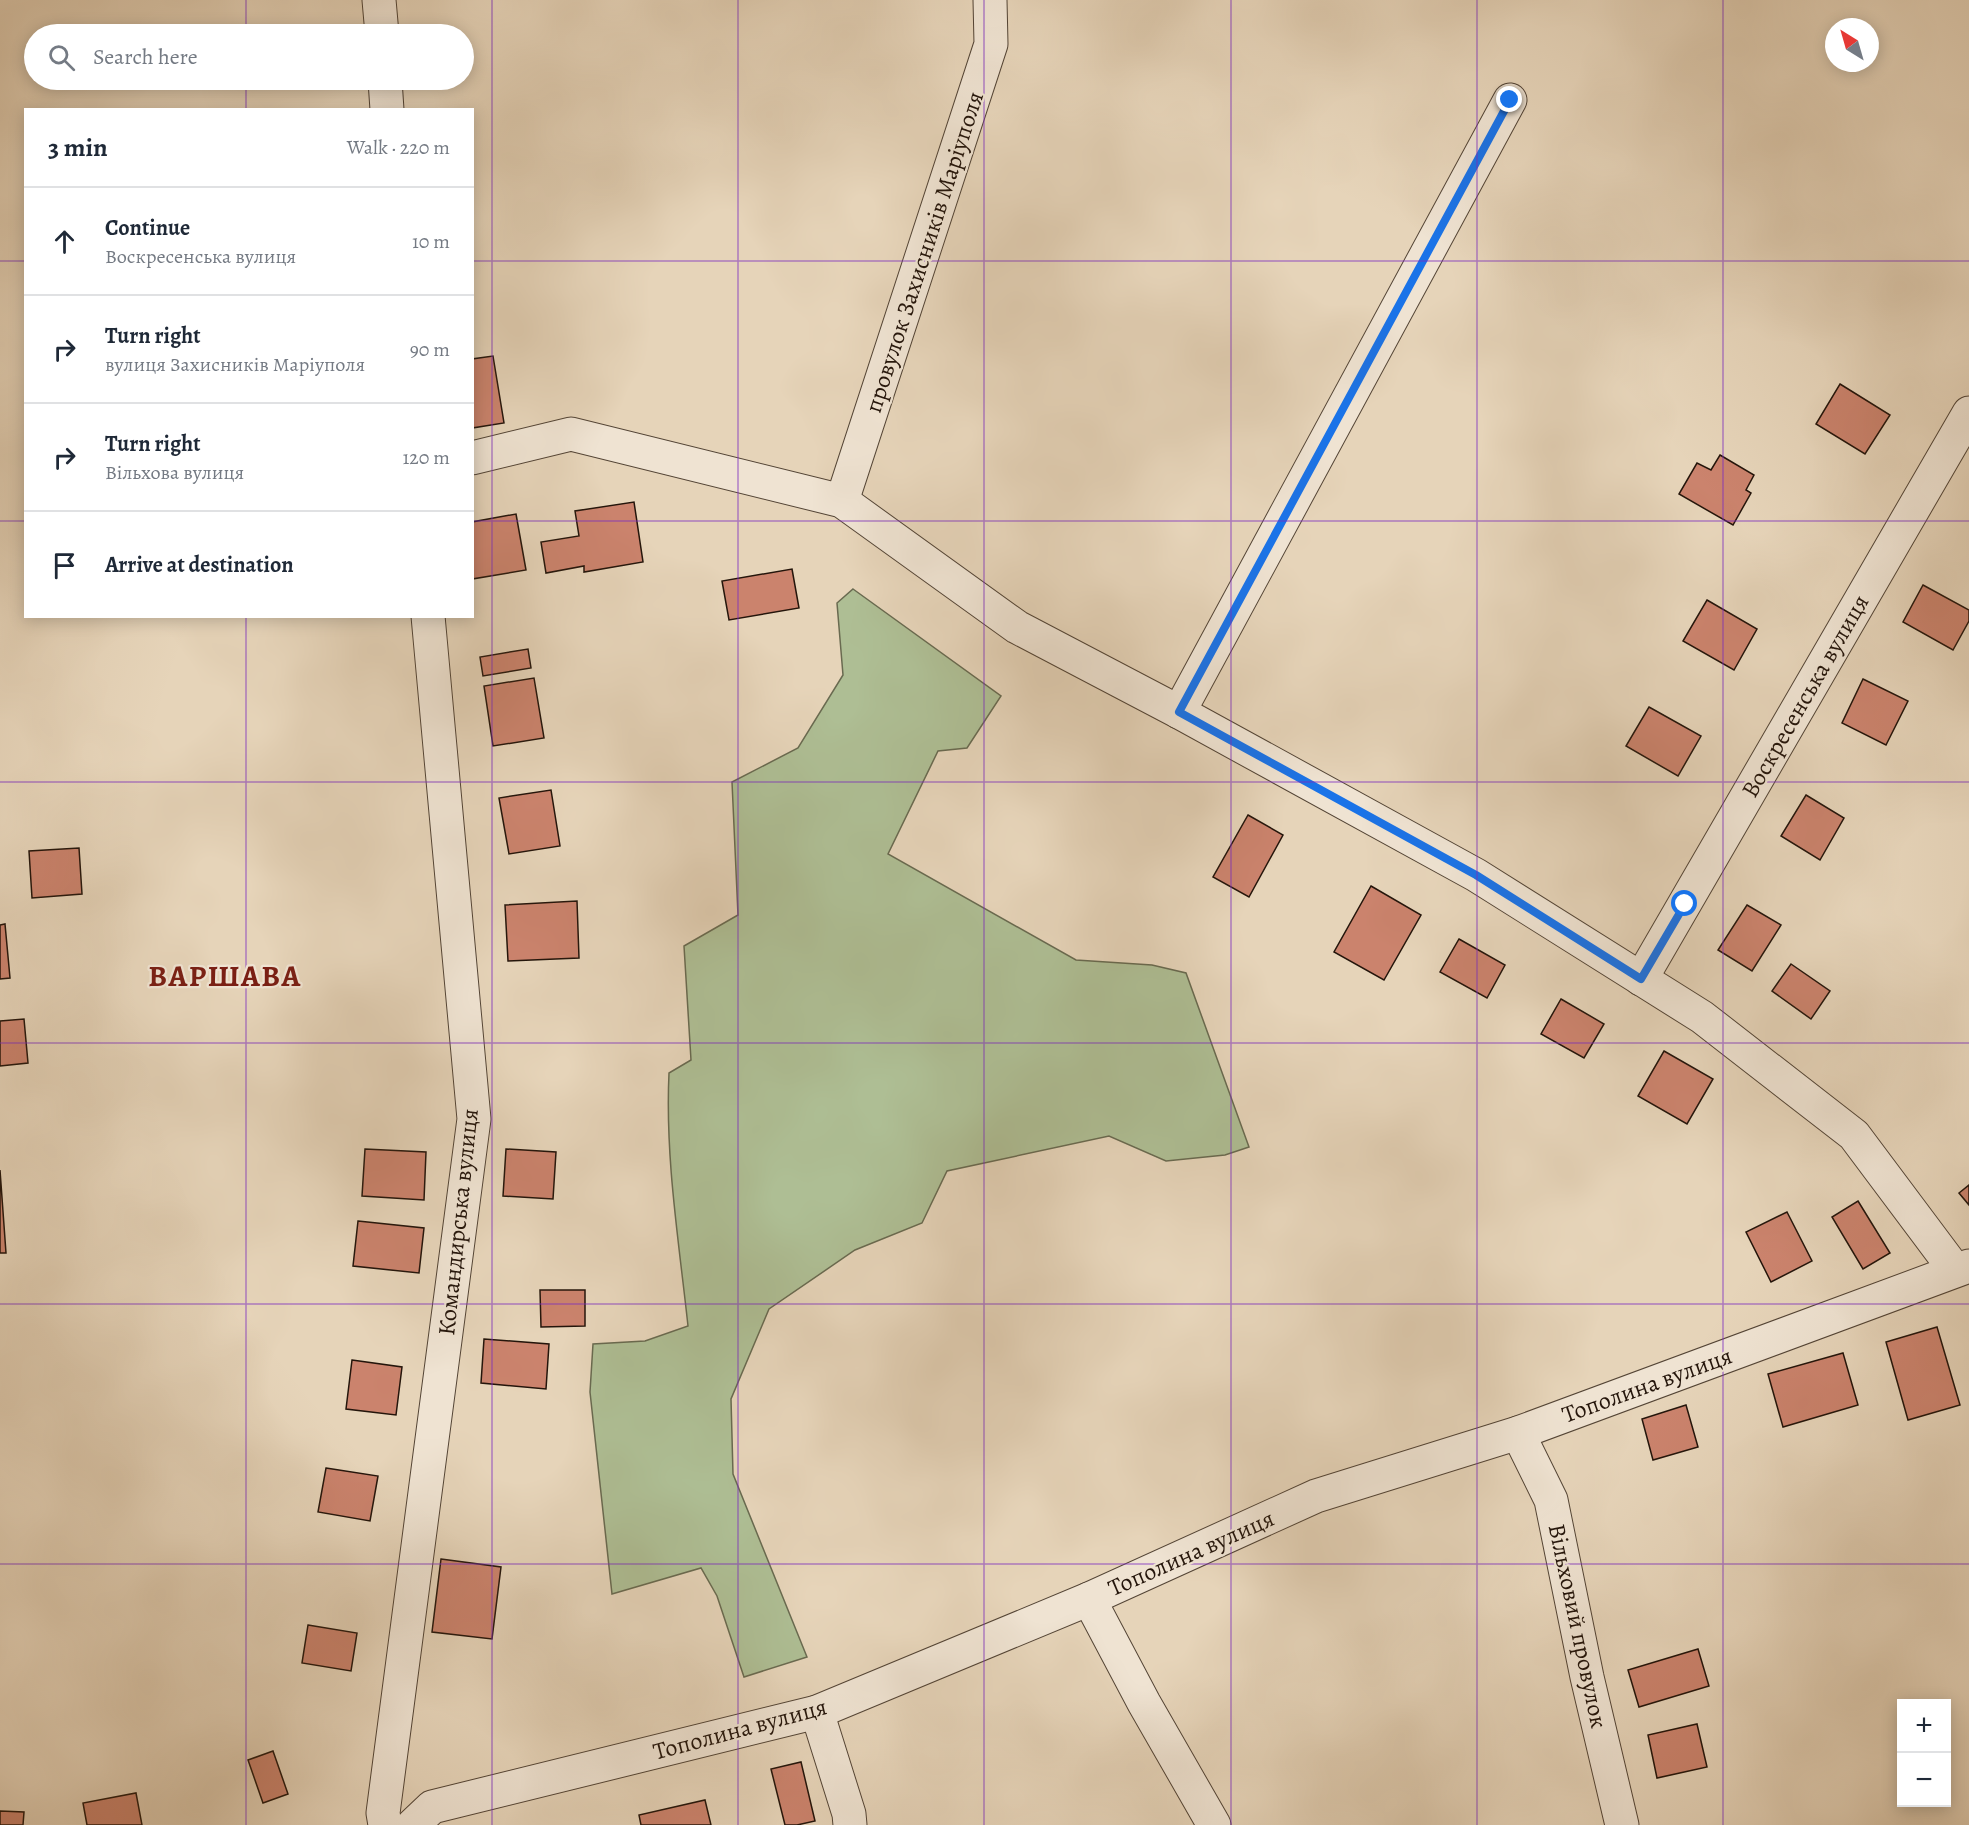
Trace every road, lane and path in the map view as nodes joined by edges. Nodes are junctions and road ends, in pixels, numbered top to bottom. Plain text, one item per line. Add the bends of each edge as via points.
1 (379, 0) edge
2 (990, 0) edge
3 (381, 24) edge
4 (386, 90) edge
5 (1510, 100) dead end
6 (387, 108) edge
7 (1969, 413) edge
8 (474, 458) edge
9 (842, 501) junction
10 (428, 618) edge
11 (1179, 712) junction
12 (1641, 979) junction
13 (1962, 1268) edge
14 (1518, 1433) junction
15 (1089, 1599) junction
16 (817, 1712) junction
17 (385, 1825) edge
18 (413, 1825) edge
19 (850, 1825) edge
20 (1214, 1825) edge
21 (1622, 1825) edge

1 - 3 street
2 - 9 street, провулок Захисників Маріуполя via 992,44
4 - 6 street
5 - 11 street
7 - 12 street, Воскресенська вулиця
8 - 9 street via 570,434
9 - 11 street via 1017,627
10 - 17 street, Командирська вулиця via 474,1119 384,1802
11 - 12 street via 1476,875
12 - 13 street via 1702,1017 1854,1135
13 - 14 street, Тополина вулиця
14 - 15 street, Тополина вулиця via 1316,1496
14 - 21 street, Вільховий провулок via 1551,1500
15 - 16 street, Тополина вулиця
15 - 20 street
16 - 18 street, Тополина вулиця via 432,1807
16 - 19 street

